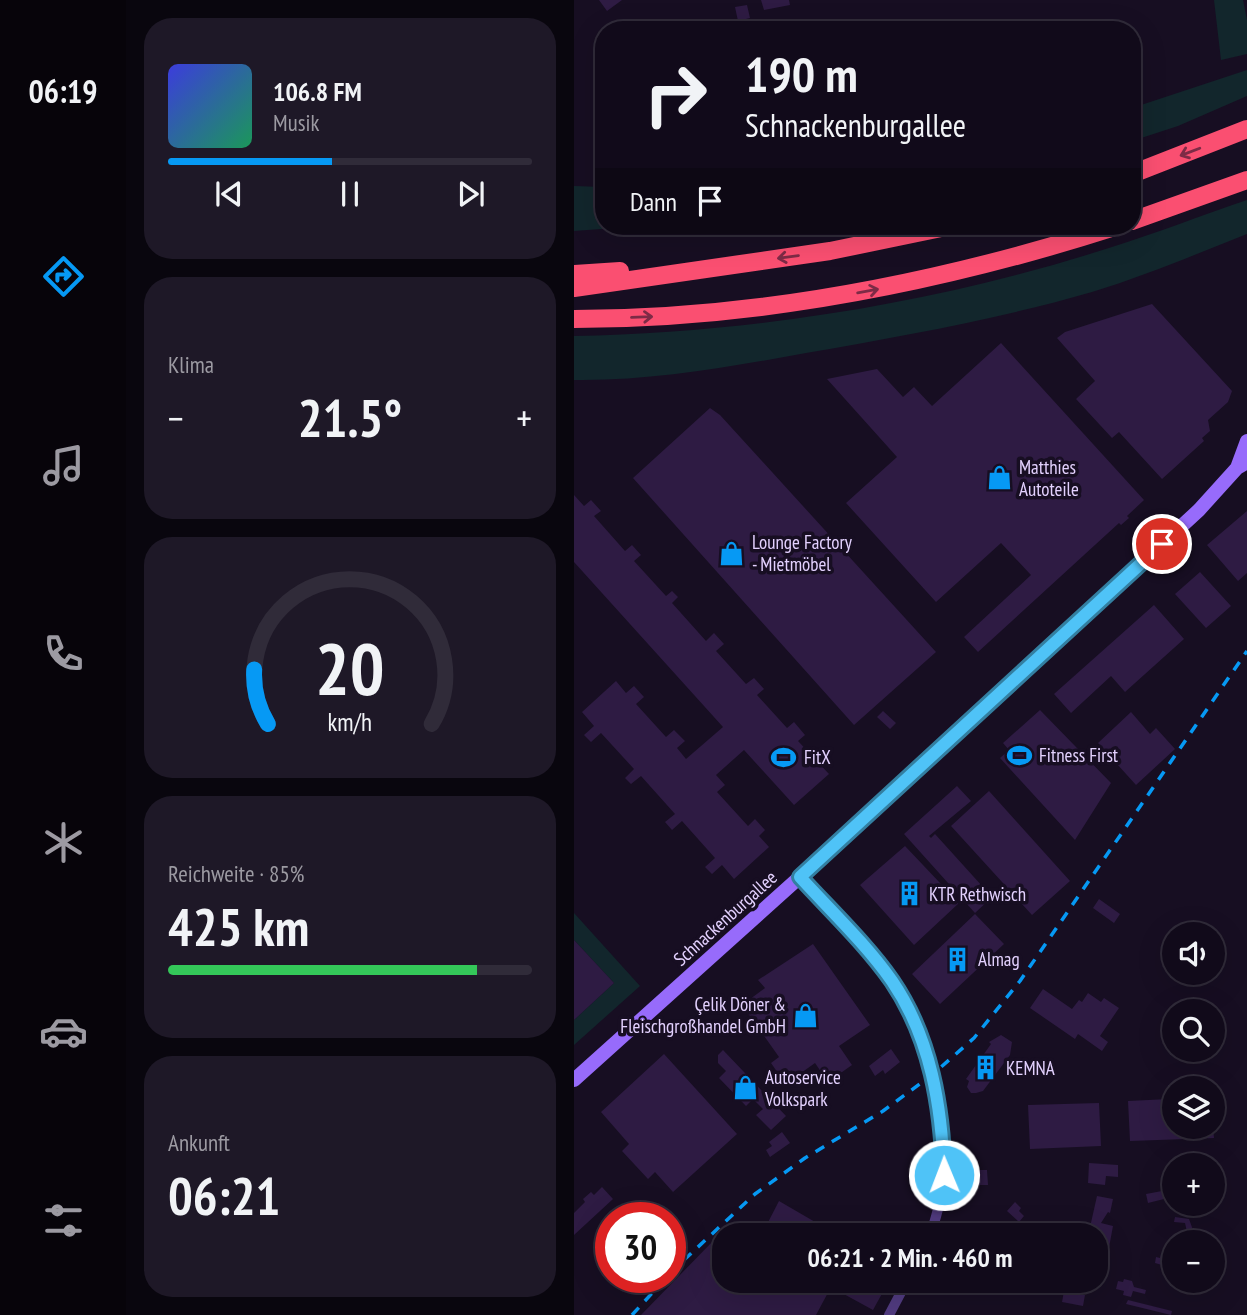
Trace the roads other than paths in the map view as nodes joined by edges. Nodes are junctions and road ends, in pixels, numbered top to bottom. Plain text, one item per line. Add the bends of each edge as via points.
1 (1247, 129) edge
2 (1141, 170) edge
3 (1247, 180) edge
4 (1141, 218) edge
5 (907, 235) edge
6 (1091, 235) edge
7 (729, 265) junction
8 (574, 274) edge
9 (574, 288) edge
10 (574, 319) edge
11 (1247, 440) edge
12 (1242, 465) edge
13 (800, 877) junction
14 (574, 1080) edge
15 (934, 1223) edge
16 (900, 1293) edge
17 (889, 1315) edge

1 -> 2 highway
3 - 4 highway
5 -> 7 highway
10 -> 6 highway via 741,309 872,290 964,271
7 - 8 highway
7 - 9 highway
11 - 12 main road, Schnackenburgallee
12 - 13 main road, Schnackenburgallee via 1184,524
13 - 14 main road, Schnackenburgallee
13 - 15 street via 890,979 913,1019 932,1075 943,1130 944,1175
16 - 17 street

